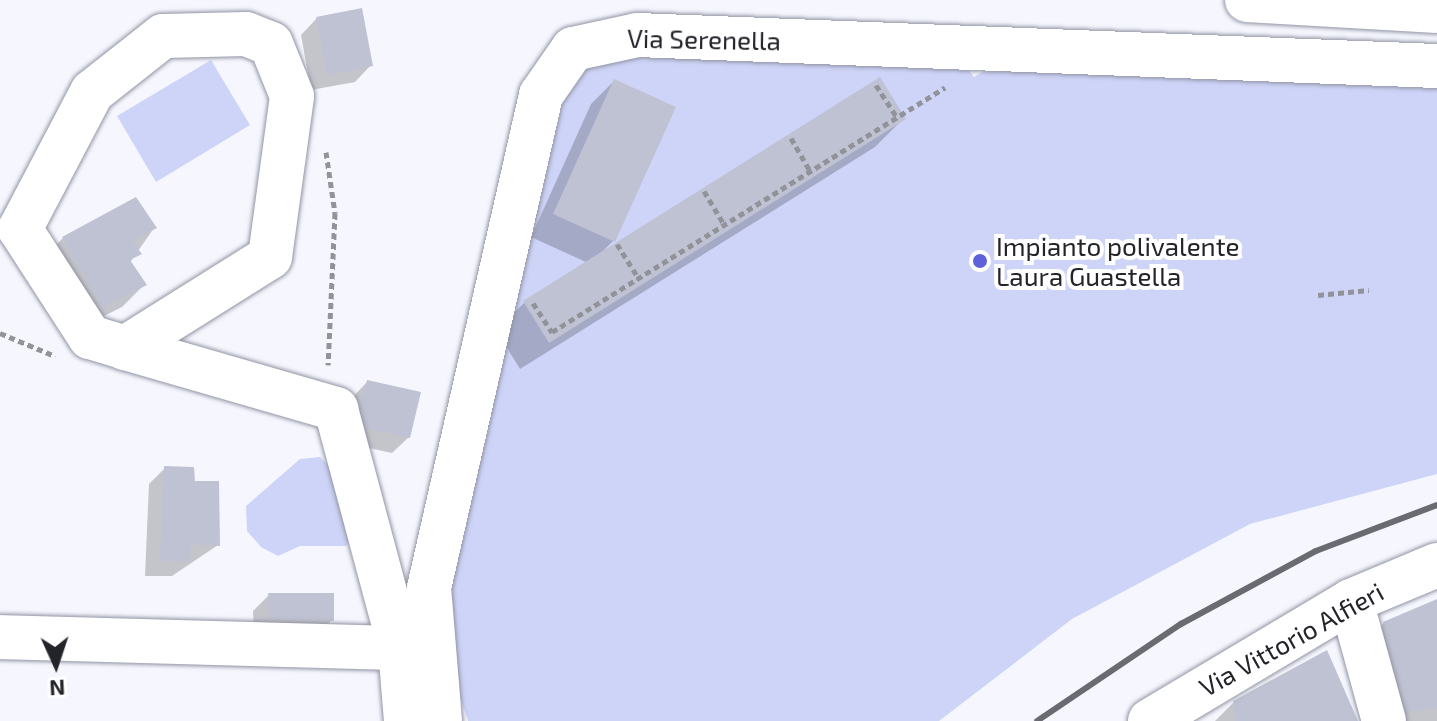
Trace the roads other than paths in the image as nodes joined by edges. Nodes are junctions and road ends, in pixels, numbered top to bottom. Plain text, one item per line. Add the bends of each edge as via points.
1 (1247, 0) edge
2 (1437, 11) edge
3 (1437, 66) edge
4 (125, 348) junction
5 (1437, 565) edge
6 (1351, 601) junction
7 (0, 637) edge
8 (400, 648) junction
9 (406, 721) edge
10 (440, 721) edge
11 (1150, 721) edge
12 (1384, 721) edge

1 - 2 street
3 - 10 street, Via Serenella via 637,35 573,49 541,95 429,588
4 - 4 street via 90,337 26,240 22,220 92,92 163,36 246,34 271,44 292,96 270,257
4 - 8 street via 336,409
5 - 6 street, Via Vittorio Alfieri
6 - 11 street, Via Vittorio Alfieri
6 - 12 street
7 - 8 street
8 - 9 street

